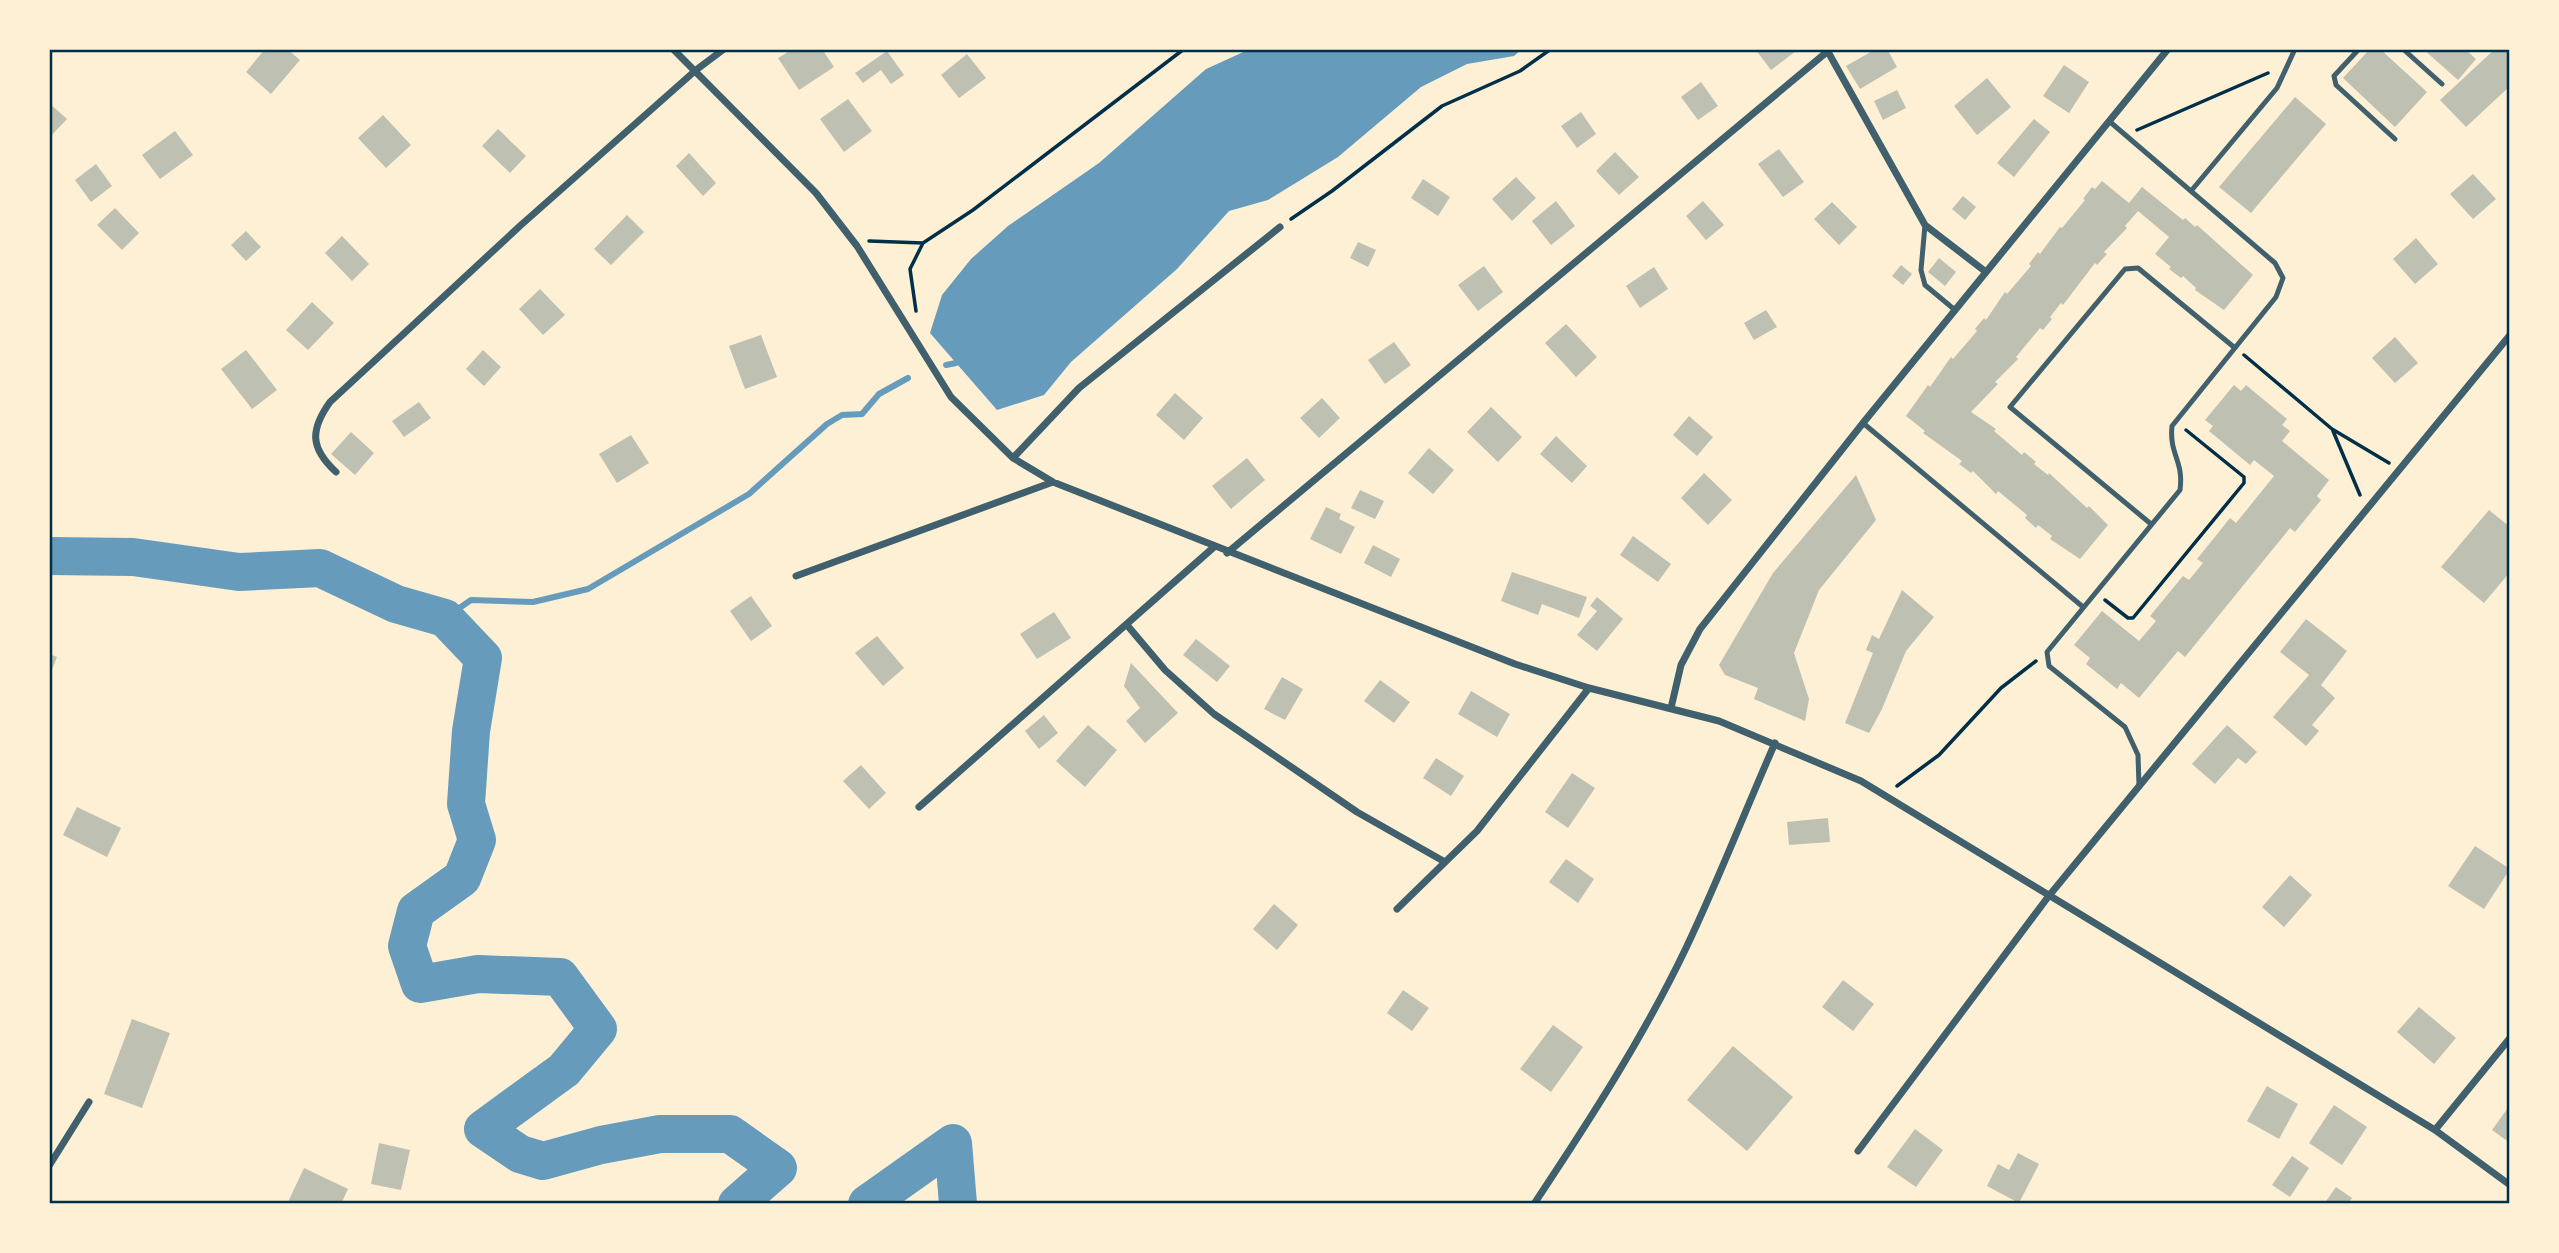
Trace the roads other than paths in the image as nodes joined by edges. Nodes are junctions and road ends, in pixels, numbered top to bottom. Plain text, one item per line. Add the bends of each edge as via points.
1 (673, 49) edge
2 (724, 49) edge
3 (2168, 49) edge
4 (2295, 49) edge
5 (2359, 49) edge
6 (2403, 49) edge
7 (1827, 50) edge
8 (696, 70) junction
9 (2442, 84) dead end
10 (2109, 121) junction
11 (2395, 139) dead end
12 (2191, 191) junction
13 (1925, 225) junction
14 (1280, 227) road end
15 (1986, 272) junction
16 (1955, 310) junction
17 (2510, 335) edge
18 (2235, 348) junction
19 (1863, 423) junction
20 (1013, 458) junction
21 (336, 472) dead end
22 (1053, 482) junction
23 (2151, 524) junction
24 (1214, 547) junction
25 (1227, 553) junction
26 (796, 576) dead end
27 (2083, 607) junction
28 (1127, 625) junction
29 (1589, 688) junction
30 (1671, 708) junction
31 (1775, 743) junction
32 (2139, 786) junction
33 (919, 807) dead end
34 (1445, 862) junction
35 (2048, 897) junction
36 (1397, 909) dead end
37 (2510, 1038) edge
38 (89, 1102) dead end
39 (2435, 1130) junction
40 (1858, 1150) dead end
41 (49, 1166) edge
42 (2510, 1185) edge
43 (1534, 1204) edge

1 - 8 street
2 - 8 street
3 - 10 street
4 - 12 lane via 2277,88
5 - 11 lane via 2334,76 2336,85
6 - 9 lane
7 - 13 street
7 - 25 street
8 - 20 street via 816,193 857,246 951,397
8 - 21 street via 330,402 318,419 316,447
10 - 12 lane
10 - 15 street
12 - 18 lane via 2275,263 2283,278 2276,297
13 - 15 street
13 - 16 lane via 1921,270 1925,285
14 - 20 street via 1079,388
15 - 16 street
16 - 19 street
17 - 32 street
18 - 23 lane via 2175,421 2170,443 2182,471 2180,490
18 - 23 lane via 2138,268 2125,268 2010,407
19 - 27 lane
19 - 30 street via 1700,629 1681,665
20 - 22 street
22 - 24 street
22 - 26 street
23 - 27 lane
24 - 25 street
24 - 28 street
25 - 29 street
27 - 32 lane via 2047,652 2049,666 2125,727 2138,755
28 - 33 street
28 - 34 street via 1164,670 1214,714 1357,812
29 - 30 street
29 - 34 street via 1477,831
30 - 31 street
31 - 35 street via 1886,794
31 - 43 street via 1664,992 1608,1093
32 - 35 street
34 - 36 street
35 - 39 street
35 - 40 street
37 - 39 street
38 - 41 street
39 - 42 street

